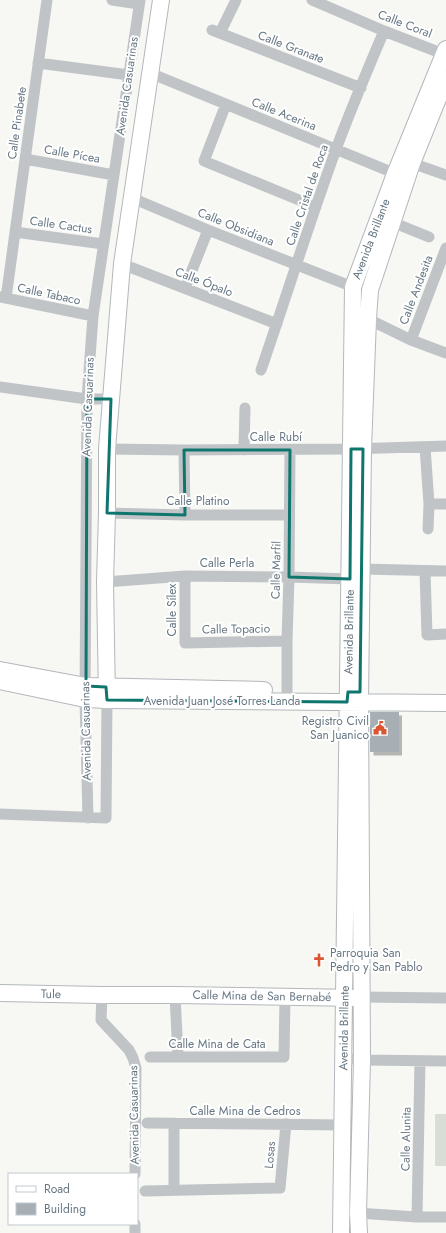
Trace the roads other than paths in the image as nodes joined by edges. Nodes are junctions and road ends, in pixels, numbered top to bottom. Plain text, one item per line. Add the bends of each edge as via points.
1 (47, 0) edge
2 (112, 0) edge
3 (161, 0) edge
4 (236, 0) edge
5 (312, 0) edge
6 (140, 2) edge
7 (384, 31) junction
8 (445, 52) edge
9 (38, 63) junction
10 (150, 73) junction
11 (129, 76) junction
12 (446, 79) edge
13 (361, 88) junction
14 (226, 104) junction
15 (336, 150) junction
16 (25, 159) junction
17 (407, 161) junction
18 (114, 175) junction
19 (446, 175) edge
20 (401, 176) junction
21 (132, 198) junction
22 (316, 207) junction
23 (107, 222) junction
24 (392, 222) junction
25 (128, 226) junction
26 (208, 230) junction
27 (15, 232) junction
28 (429, 237) dead end
29 (103, 244) junction
30 (446, 248) edge
31 (122, 264) junction
32 (297, 265) junction
33 (353, 287) junction
34 (185, 288) junction
35 (3, 297) edge
36 (93, 316) junction
37 (368, 319) junction
38 (277, 324) junction
39 (411, 340) junction
40 (446, 353) edge
41 (261, 370) dead end
42 (0, 387) edge
43 (87, 399) junction
44 (111, 399) junction
45 (245, 408) dead end
46 (446, 446) edge
47 (425, 447) junction
48 (107, 449) junction
49 (357, 449) junction
50 (184, 450) junction
51 (244, 450) junction
52 (290, 450) junction
53 (429, 504) junction
54 (446, 504) edge
55 (107, 513) junction
56 (185, 515) junction
57 (289, 515) junction
58 (428, 529) dead end
59 (426, 571) junction
60 (446, 571) edge
61 (356, 574) junction
62 (185, 576) junction
63 (289, 577) junction
64 (105, 582) junction
65 (446, 634) edge
66 (287, 641) junction
67 (185, 643) joint
68 (0, 670) edge
69 (0, 681) edge
70 (287, 691) junction
71 (446, 692) edge
72 (86, 693) junction
73 (106, 694) junction
74 (354, 697) junction
75 (446, 703) edge
76 (0, 814) edge
77 (88, 818) junction
78 (0, 993) edge
79 (102, 995) junction
80 (175, 995) junction
81 (284, 996) junction
82 (361, 997) junction
83 (345, 998) junction
84 (446, 998) edge
85 (178, 1056) junction
86 (150, 1057) dead end
87 (344, 1058) junction
88 (362, 1060) junction
89 (420, 1061) junction
90 (446, 1061) edge
91 (147, 1123) dead end
92 (174, 1123) junction
93 (286, 1124) junction
94 (343, 1125) junction
95 (135, 1173) edge
96 (174, 1190) junction
97 (145, 1191) dead end
98 (342, 1212) junction
99 (358, 1213) junction
100 (417, 1217) junction
101 (446, 1217) edge
102 (341, 1233) edge
103 (359, 1233) edge

1 - 9 street, Calle Pinabete
2 - 6 street
3 - 10 main road, Avenida Casuarinas
4 - 13 street, Calle Granate via 216,31
5 - 7 street, Calle Coral
6 - 11 street, Avenida Casuarinas
7 - 8 street, Calle Coral
7 - 13 street, Calle Cristal de Roca
8 - 17 main road, Avenida Brillante
9 - 11 street
9 - 16 street, Calle Pinabete
10 - 14 street, Calle Acerina
10 - 21 main road, Avenida Casuarinas
11 - 18 street, Avenida Casuarinas
12 - 17 main road, Avenida Brillante
13 - 15 street, Calle Cristal de Roca
14 - 15 street, Calle Acerina
14 - 22 street via 204,161
15 - 20 street, Calle Acerina
15 - 22 street, Calle Cristal de Roca
16 - 18 street, Calle Pícea
16 - 27 street, Calle Pinabete
17 - 19 street
17 - 20 main road, Avenida Brillante
18 - 23 street, Avenida Casuarinas
20 - 24 main road, Avenida Brillante
20 - 33 main road, Avenida Brillante
21 - 25 main road, Avenida Casuarinas
21 - 26 street, Calle Obsidiana
22 - 32 street, Calle Cristal de Roca
23 - 25 street
23 - 29 street, Avenida Casuarinas
24 - 28 street
24 - 37 main road, Avenida Brillante via 370,290
25 - 31 main road, Avenida Casuarinas
26 - 32 street, Calle Obsidiana
26 - 34 street
27 - 29 street, Calle Cactus
27 - 35 street, Calle Pinabete
29 - 36 street, Avenida Casuarinas
30 - 39 street, Calle Andesita
31 - 34 street, Calle Ópalo
31 - 44 main road, Avenida Casuarinas
32 - 33 street, Calle Obsidiana
32 - 38 street, Calle Cristal de Roca
33 - 49 main road, Avenida Brillante
34 - 38 street, Calle Ópalo
35 - 36 street, Calle Tabaco
36 - 43 street, Avenida Casuarinas
37 - 39 street
37 - 49 main road, Avenida Brillante
38 - 41 street, Calle Cristal de Roca
39 - 40 street
42 - 43 street
43 - 44 street
43 - 72 street, Avenida Casuarinas
44 - 48 main road, Avenida Casuarinas
45 - 51 street
46 - 47 street, Calle Rubí
47 - 49 street, Calle Rubí
47 - 53 street
48 - 50 street, Calle Rubí
48 - 55 main road, Avenida Casuarinas
49 - 52 street, Calle Rubí
49 - 61 main road, Avenida Brillante
50 - 51 street, Calle Rubí
50 - 56 street
51 - 52 street, Calle Rubí
52 - 57 street, Calle Marfil
53 - 54 street
53 - 58 street
55 - 56 street, Calle Platino
55 - 64 main road, Avenida Casuarinas
56 - 57 street, Calle Platino
57 - 63 street, Calle Marfil
59 - 60 street, Calle Perla
59 - 61 street, Calle Perla
59 - 65 street via 427,635
61 - 63 street, Calle Perla
61 - 74 main road, Avenida Brillante
62 - 63 street, Calle Perla
62 - 64 street, Calle Perla
62 - 67 street, Calle Sílex
63 - 66 street, Calle Marfil
64 - 73 main road, Avenida Casuarinas
66 - 67 street, Calle Topacio
66 - 70 street, Calle Marfil
68 - 72 main road, Avenida Juan José Torres Landa
69 - 72 main road, Avenida Juan José Torres Landa
70 - 73 main road, Avenida Juan José Torres Landa
70 - 74 main road, Avenida Juan José Torres Landa
71 - 74 main road, Avenida Juan José Torres Landa
72 - 73 main road, Avenida Juan José Torres Landa
72 - 77 street, Avenida Casuarinas
73 - 74 main road, Avenida Juan José Torres Landa
73 - 77 street, Avenida Casuarinas via 106,818
74 - 75 main road, Avenida Juan José Torres Landa
74 - 82 main road, Avenida Brillante
74 - 83 main road, Avenida Brillante
76 - 77 street
78 - 79 main road, Tule
79 - 80 main road, Calle Mina de San Bernabé
79 - 95 street, Avenida Casuarinas via 101,1020 129,1050 136,1068
80 - 81 main road, Calle Mina de San Bernabé
80 - 85 street
81 - 83 main road, Calle Mina de San Bernabé
81 - 85 street, Calle Mina de Cata via 284,1057
82 - 83 main road, Calle Mina de San Bernabé
82 - 84 street, Calle Mina de San Bernabé
82 - 88 main road, Avenida Brillante
83 - 87 main road, Avenida Brillante
85 - 86 street, Calle Mina de Cata
87 - 88 street
87 - 94 main road, Avenida Brillante
88 - 89 street
88 - 99 main road, Avenida Brillante
89 - 90 street
89 - 100 street, Calle Alunita
91 - 92 street, Calle Mina de Cedros
92 - 93 street, Calle Mina de Cedros
92 - 96 street
93 - 94 street, Calle Mina de Cedros
93 - 96 street, Losas via 280,1188
94 - 98 main road, Avenida Brillante
96 - 97 street
98 - 99 street
98 - 102 main road, Avenida Brillante
99 - 100 street
99 - 103 main road, Avenida Brillante
100 - 101 street

